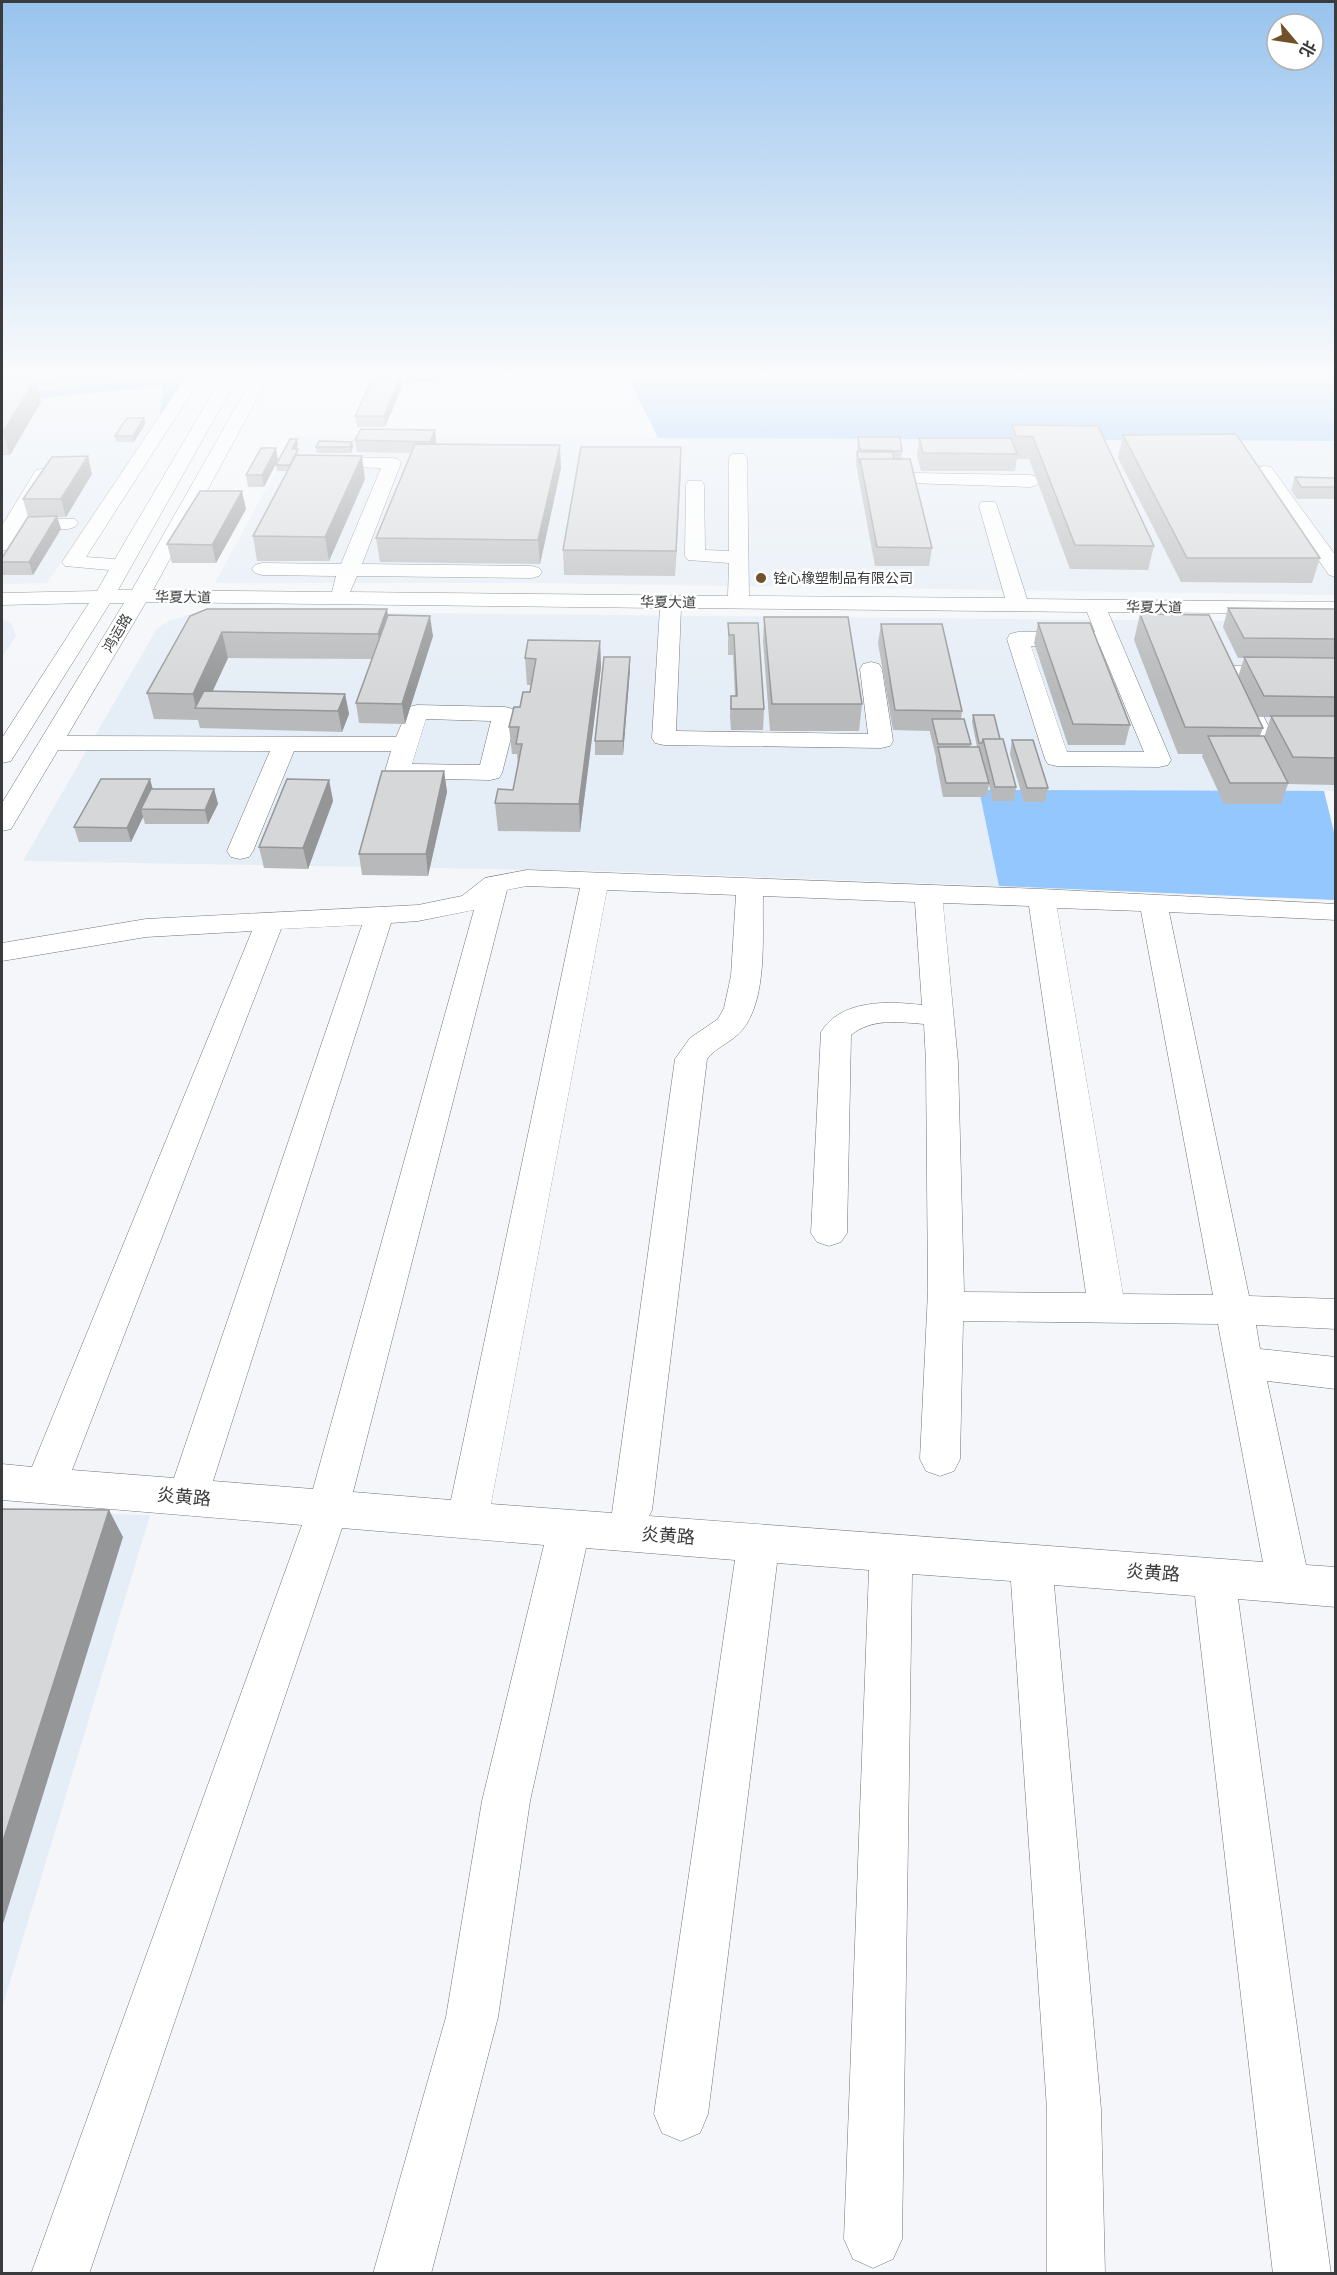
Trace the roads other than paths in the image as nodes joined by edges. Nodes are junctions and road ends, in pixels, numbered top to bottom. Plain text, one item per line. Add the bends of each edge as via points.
1 (37, 481) edge
2 (125, 481) edge
3 (170, 481) edge
4 (203, 481) edge
5 (385, 481) edge
6 (738, 481) edge
7 (922, 481) edge
8 (1030, 481) dead end
9 (1271, 481) edge
10 (695, 484) dead end
11 (976, 496) junction
12 (68, 523) dead end
13 (7, 524) edge
14 (2, 545) edge
15 (739, 557) junction
16 (122, 565) junction
17 (262, 569) dead end
18 (349, 570) junction
19 (1335, 571) edge
20 (532, 572) dead end
21 (716, 580) dead end
22 (739, 580) junction
23 (104, 596) junction
24 (139, 597) junction
25 (338, 598) junction
26 (2, 599) edge
27 (671, 602) junction
28 (740, 602) junction
29 (1018, 605) junction
30 (1095, 606) junction
31 (1335, 608) edge
32 (1109, 639) junction
33 (870, 669) dead end
34 (1335, 674) edge
35 (1335, 742) edge
36 (50, 743) junction
37 (285, 744) junction
38 (406, 744) junction
39 (2, 756) edge
40 (2, 823) edge
41 (240, 851) dead end
42 (595, 881) junction
43 (495, 884) junction
44 (750, 888) junction
45 (928, 894) junction
46 (1041, 897) junction
47 (1153, 902) junction
48 (1335, 912) edge
49 (379, 916) junction
50 (270, 920) junction
51 (2, 952) edge
52 (938, 1016) junction
53 (829, 1233) dead end
54 (946, 1306) junction
55 (1107, 1308) junction
56 (1235, 1310) junction
57 (1335, 1314) edge
58 (1246, 1363) junction
59 (1335, 1373) edge
60 (940, 1459) dead end
61 (2, 1482) edge
62 (45, 1486) junction
63 (188, 1497) junction
64 (328, 1509) junction
65 (631, 1510) dead end
66 (467, 1521) junction
67 (569, 1528) junction
68 (758, 1543) junction
69 (891, 1553) junction
70 (1031, 1564) junction
71 (1214, 1578) junction
72 (1288, 1583) junction
73 (1335, 1587) edge
74 (681, 2114) dead end
75 (873, 2239) dead end
76 (60, 2274) edge
77 (402, 2274) edge
78 (1076, 2274) edge
79 (1302, 2274) edge

1 - 13 street
2 - 16 street via 72,562
3 - 16 street, 鸿运路
4 - 24 street, 鸿运路
5 - 18 street
6 - 15 street
7 - 11 street
8 - 11 street
9 - 19 street
10 - 15 street via 695,556
11 - 29 street
12 - 13 street
13 - 14 street
15 - 22 street
16 - 23 street, 鸿运路
17 - 18 street
18 - 20 street
18 - 25 street
21 - 22 street
22 - 28 street
23 - 24 street, 华夏大道
23 - 26 street, 华夏大道
23 - 39 street, 鸿运路
24 - 25 street, 华夏大道
24 - 36 street, 鸿运路
25 - 27 street, 华夏大道
27 - 28 street, 华夏大道
27 - 33 street via 663,738 881,741
28 - 29 street, 华夏大道
29 - 30 street, 华夏大道
30 - 31 street, 华夏大道
30 - 32 street
32 - 32 street via 1141,716 1159,760 1057,759 1018,639
34 - 35 street via 1230,673 1265,742
36 - 37 street
36 - 40 street, 鸿运路
37 - 38 street
37 - 41 street
38 - 38 street via 397,771 490,773 505,714 417,712
42 - 43 street via 527,878
42 - 44 street
42 - 66 street
43 - 49 street via 471,902
43 - 64 street
44 - 45 street
44 - 65 street via 743,997 724,1032 697,1047 691,1059
45 - 46 street
45 - 52 street
46 - 47 street
46 - 55 street
47 - 48 street
47 - 56 street
49 - 50 street
49 - 63 street
50 - 51 street via 146,928
50 - 62 street
52 - 53 street via 863,1014 847,1021 836,1032
52 - 54 street
54 - 55 street
54 - 60 street
55 - 56 street
56 - 57 street
56 - 58 street
58 - 59 street
58 - 72 street
61 - 62 street, 炎黄路
62 - 63 street, 炎黄路
63 - 64 street, 炎黄路
64 - 66 street, 炎黄路
64 - 76 street
66 - 67 street, 炎黄路
67 - 68 street, 炎黄路
67 - 77 street via 506,1801 472,2017
68 - 69 street, 炎黄路
68 - 74 street
69 - 70 street, 炎黄路
69 - 75 street
70 - 71 street, 炎黄路
70 - 78 street via 1074,2109
71 - 72 street, 炎黄路
71 - 79 street
72 - 73 street, 炎黄路

